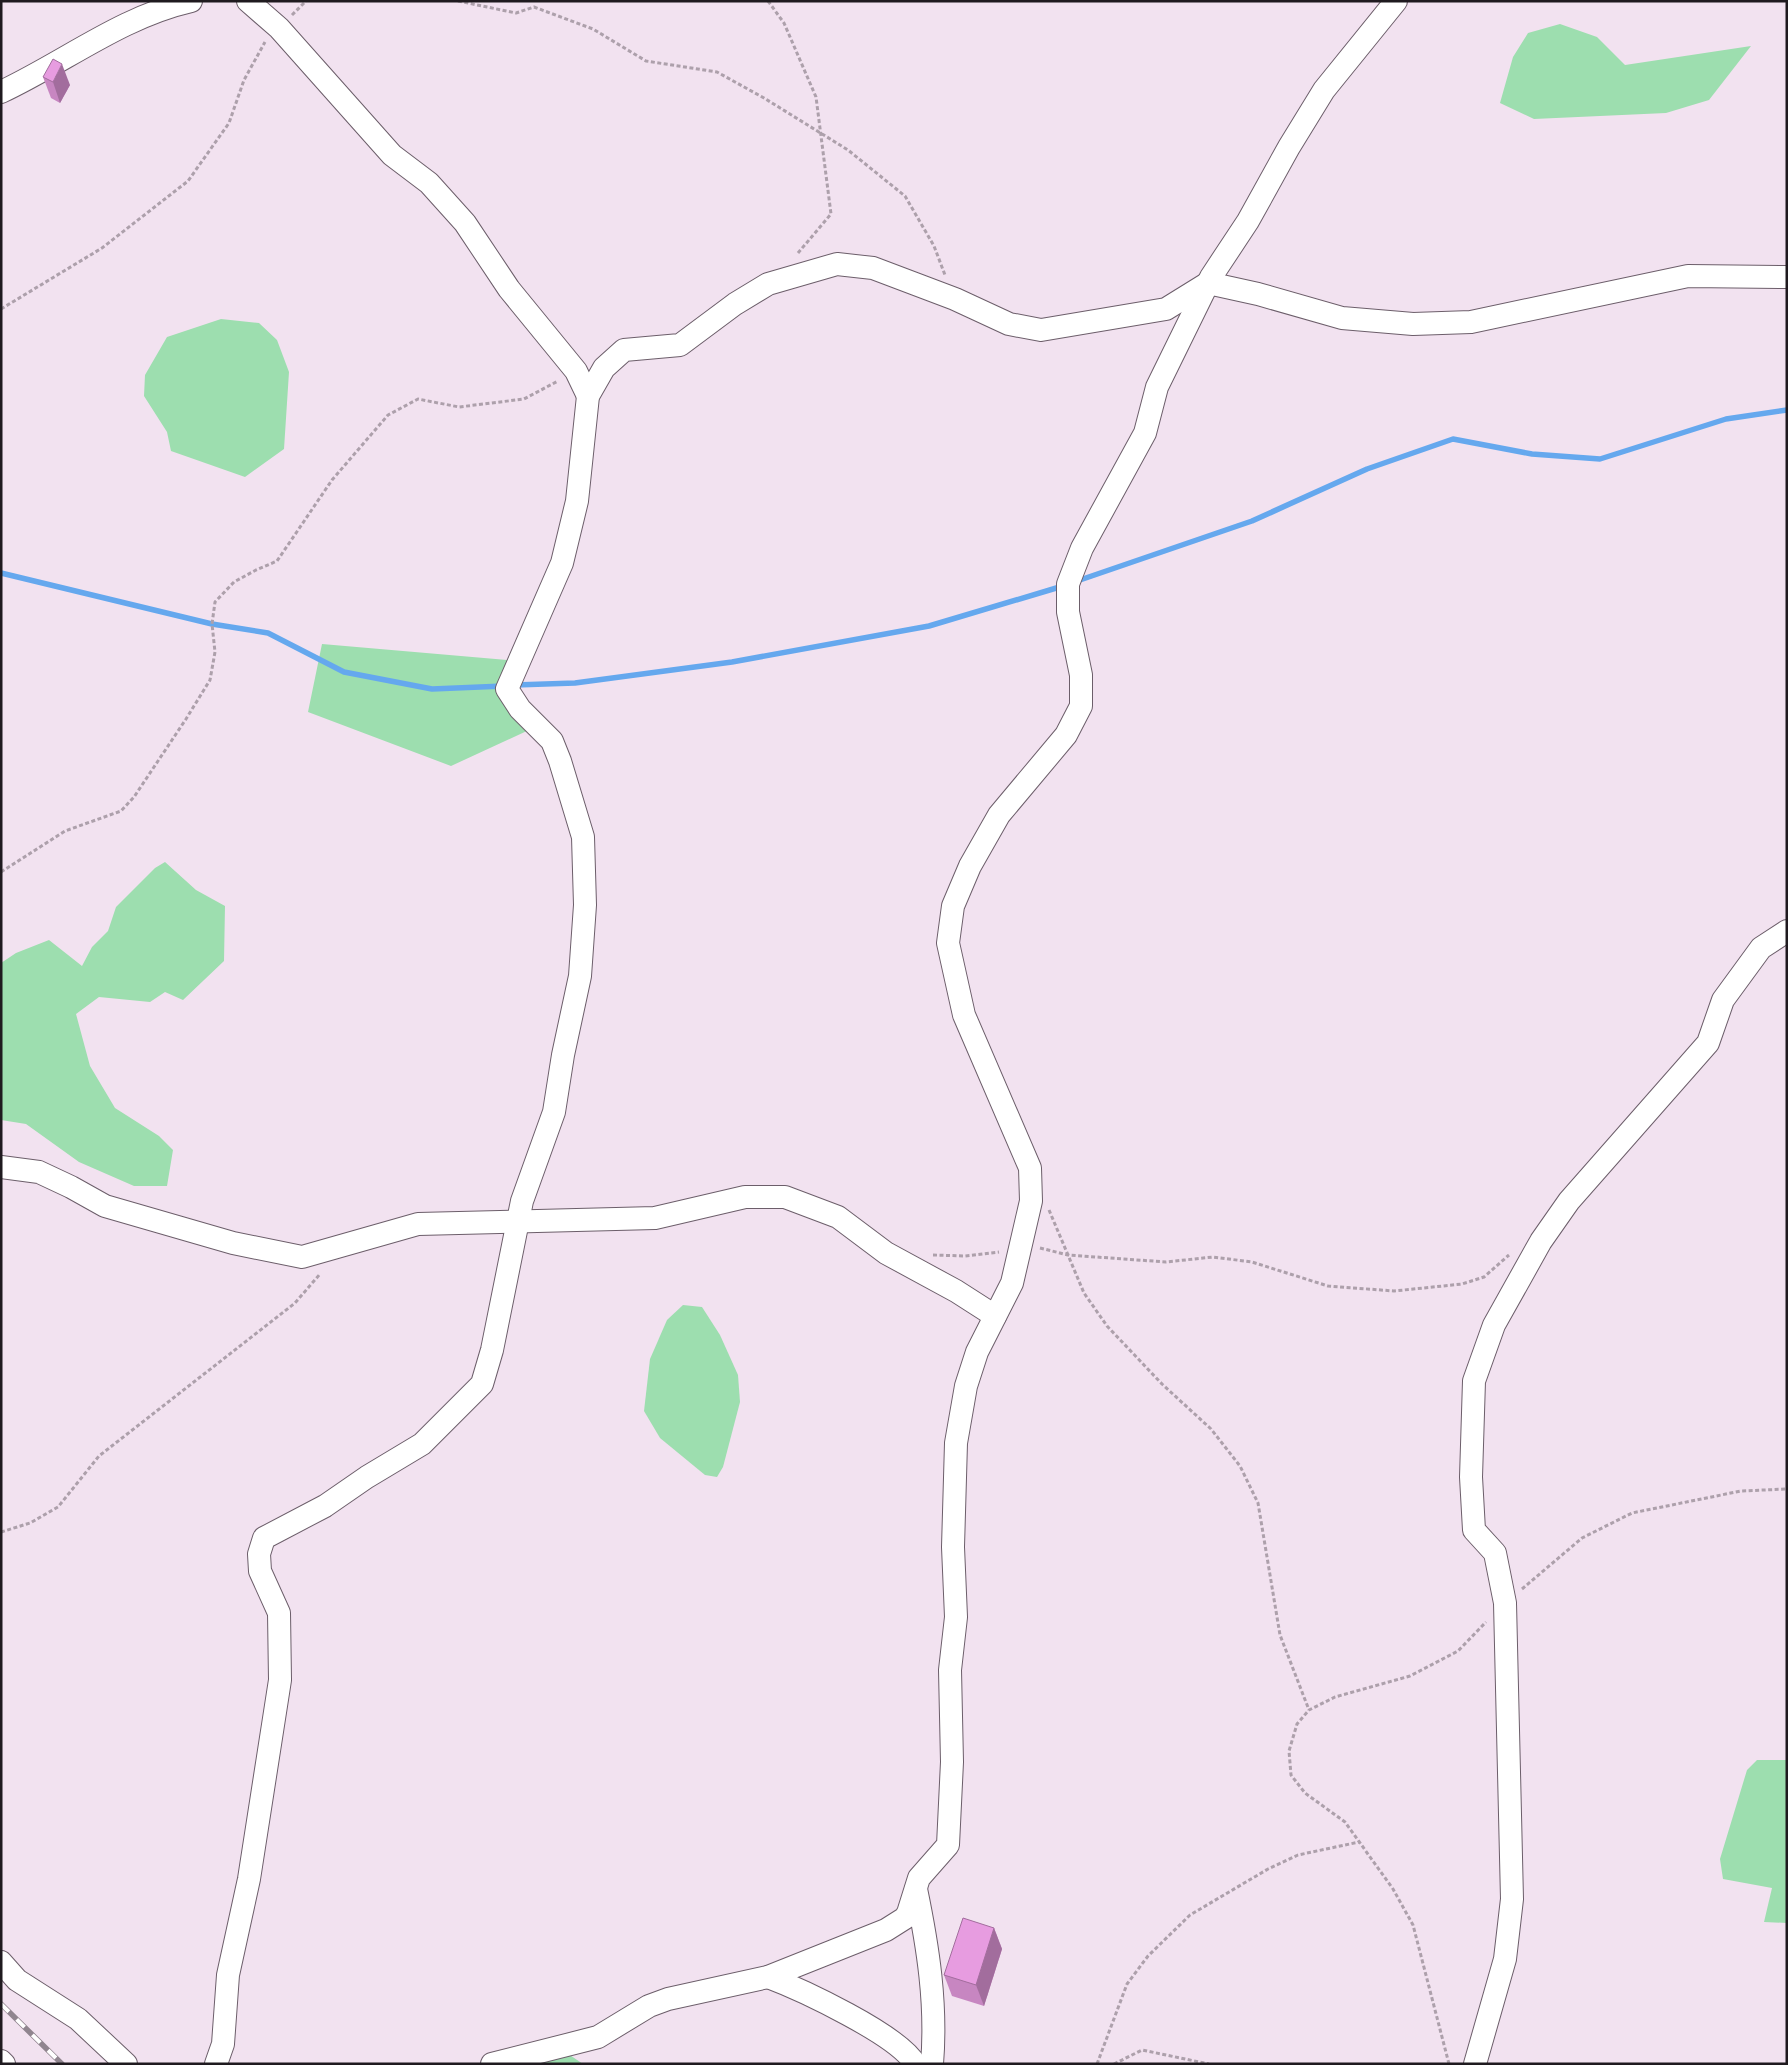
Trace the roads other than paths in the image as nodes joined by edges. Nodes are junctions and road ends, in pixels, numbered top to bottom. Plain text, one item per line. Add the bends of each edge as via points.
1 (191, 1) edge
2 (248, 1) edge
3 (1396, 1) edge
4 (1, 92) edge
5 (1787, 277) edge
6 (1208, 283) junction
7 (588, 396) junction
8 (1787, 930) edge
9 (1, 1167) edge
10 (519, 1222) junction
11 (995, 1316) junction
12 (916, 1886) junction
13 (1, 1962) edge
14 (768, 1977) junction
15 (1, 2061) edge
16 (4, 2064) edge
17 (126, 2064) edge
18 (216, 2064) edge
19 (492, 2064) edge
20 (915, 2064) edge
21 (932, 2064) edge
22 (1475, 2064) edge

1 - 4 street via 134,19
2 - 7 street via 279,28 392,155 429,183 465,223 509,289 576,371
3 - 6 street via 1324,90
5 - 6 street via 1688,276 1471,322 1413,324 1342,318
6 - 7 street via 1166,309 1041,330 1009,324 955,299 873,268 837,264 768,284 680,346 624,350 604,368
6 - 11 street via 1157,387 1145,433 1082,548 1068,584 1068,612 1081,675 1081,706 1066,735 998,814 953,906 948,943 964,1015 1030,1168 1030,1201 1020,1250 1012,1283
7 - 10 street via 577,501 562,563 507,689 520,709 552,742 560,761 583,837 585,904 580,976 554,1112 522,1201
8 - 22 street via 1761,948 1723,1000 1708,1043 1569,1201 1541,1241 1494,1325 1474,1381 1471,1477 1474,1530 1495,1553 1504,1603 1511,1913 1505,1959
9 - 10 street via 39,1172 105,1206 233,1243 302,1257 418,1224
10 - 11 street via 655,1218 746,1197 785,1196 838,1217 886,1253
10 - 18 street via 482,1384 422,1444 325,1506 264,1538 259,1554 260,1571 280,1613 280,1680 249,1878 228,1975 223,2044
11 - 12 street via 977,1352 966,1386 956,1443 953,1547 956,1617 950,1670 952,1762 948,1845 926,1869
12 - 14 street via 908,1913 901,1921
12 - 21 street via 929,1954 934,2036
13 - 17 street via 17,1980 78,2019
14 - 19 street via 668,1999 649,2006 598,2037
14 - 20 street via 803,1990 874,2030 904,2049
15 - 16 street

